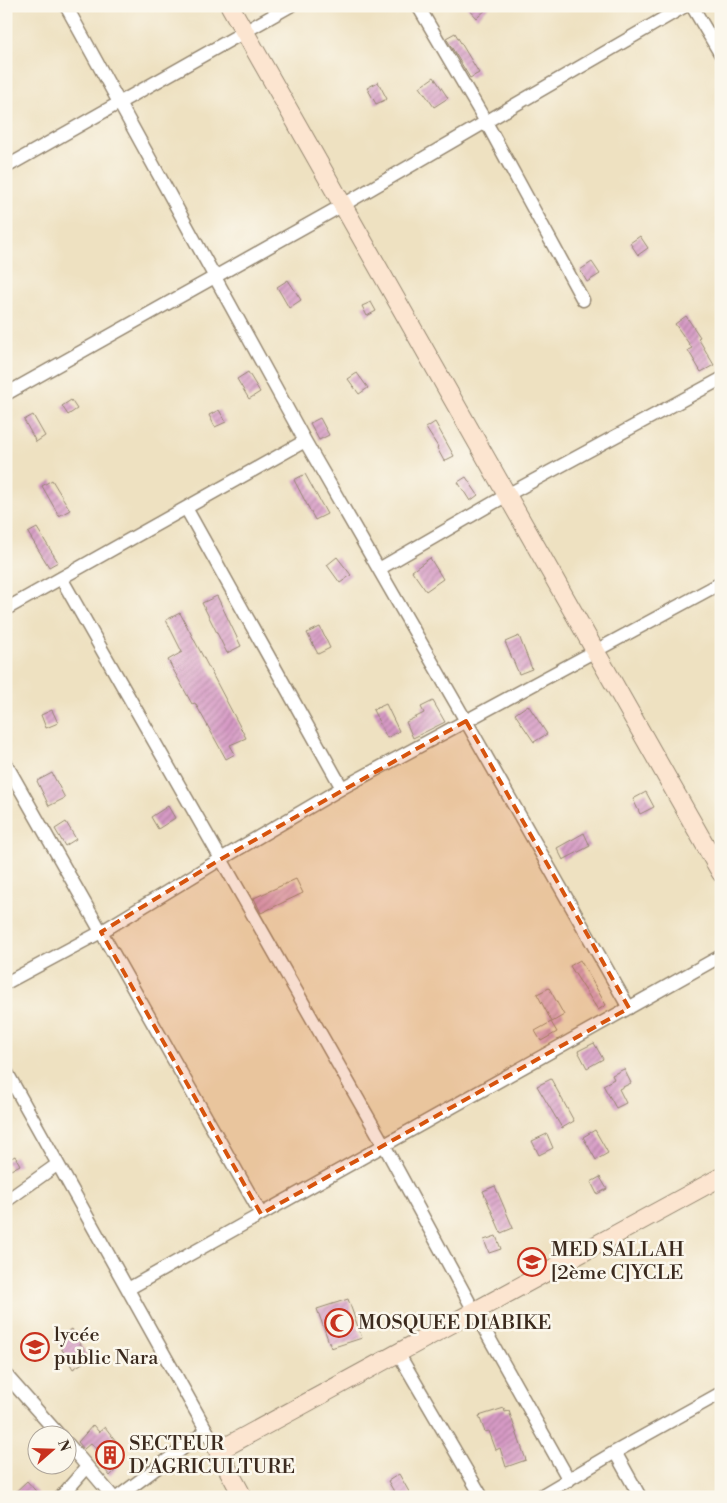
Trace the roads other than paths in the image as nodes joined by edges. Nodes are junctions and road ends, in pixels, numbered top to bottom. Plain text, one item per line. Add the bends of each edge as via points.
1 (66, 6) edge
2 (230, 6) edge
3 (290, 6) edge
4 (418, 6) edge
5 (685, 6) edge
6 (692, 6) edge
7 (244, 32) junction
8 (721, 55) edge
9 (118, 103) junction
10 (486, 122) junction
11 (6, 167) edge
12 (344, 205) junction
13 (215, 277) junction
14 (583, 300) dead end
15 (721, 379) edge
16 (6, 394) edge
17 (305, 441) junction
18 (507, 494) junction
19 (186, 508) junction
20 (379, 569) junction
21 (61, 578) junction
22 (721, 583) edge
23 (6, 609) edge
24 (595, 652) junction
25 (466, 721) junction
26 (6, 764) edge
27 (342, 788) junction
28 (221, 859) junction
29 (721, 873) edge
30 (101, 932) junction
31 (721, 956) edge
32 (6, 983) edge
33 (629, 1008) junction
34 (6, 1071) edge
35 (384, 1145) junction
36 (58, 1164) junction
37 (721, 1177) edge
38 (6, 1201) edge
39 (261, 1214) junction
40 (128, 1290) junction
41 (474, 1311) junction
42 (398, 1353) junction
43 (6, 1375) edge
44 (721, 1392) edge
45 (51, 1426) edge
46 (206, 1431) junction
47 (218, 1451) junction
48 (615, 1452) junction
49 (78, 1456) edge
50 (87, 1467) junction
51 (570, 1480) junction
52 (61, 1497) edge
53 (114, 1497) edge
54 (118, 1497) edge
55 (243, 1497) edge
56 (482, 1497) edge
57 (539, 1497) edge
58 (640, 1497) edge

1 - 9 street
2 - 7 street
3 - 7 street
4 - 10 street
5 - 10 street
6 - 8 street
7 - 9 street
7 - 12 street
9 - 11 street
9 - 13 street
10 - 12 street
10 - 14 street
12 - 13 street
12 - 18 street
13 - 16 street
13 - 17 street
15 - 18 street
17 - 19 street
17 - 20 street
18 - 20 street
18 - 24 street
19 - 21 street
19 - 27 street
20 - 25 street
21 - 23 street
21 - 28 street
22 - 24 street
24 - 25 street
24 - 29 street
25 - 27 street
25 - 33 street
26 - 30 street
27 - 28 street
28 - 30 street
28 - 35 street
30 - 32 street
30 - 39 street
31 - 33 street
33 - 35 street
34 - 36 street
35 - 39 street
35 - 41 street
36 - 38 street
36 - 40 street
37 - 41 street
39 - 40 street
40 - 46 street
41 - 42 street
41 - 51 street
42 - 47 street
42 - 56 street
43 - 45 street
44 - 48 street
46 - 47 street
46 - 54 street
47 - 55 street
48 - 51 street
48 - 58 street
49 - 50 street
50 - 52 street
50 - 53 street
51 - 57 street

